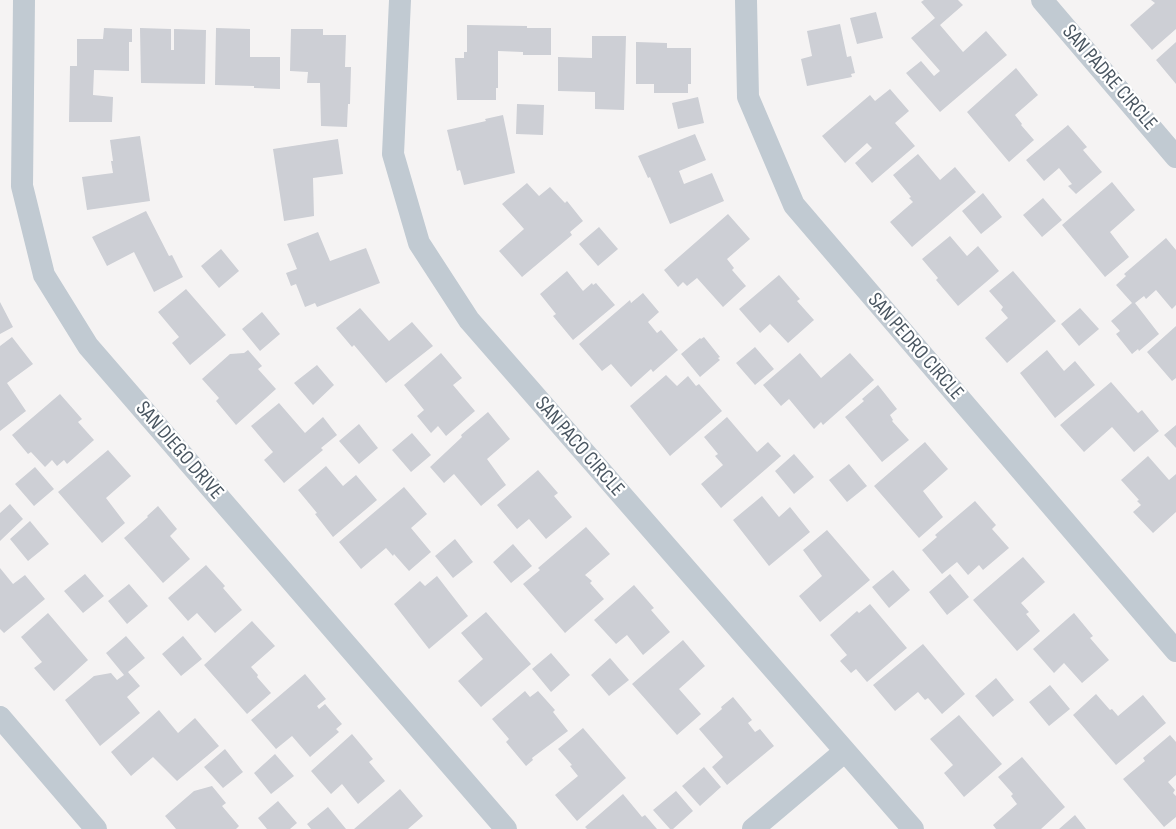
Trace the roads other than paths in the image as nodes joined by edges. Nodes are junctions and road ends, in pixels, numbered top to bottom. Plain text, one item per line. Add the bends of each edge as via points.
1 (24, 0) edge
2 (400, 0) edge
3 (746, 0) edge
4 (1042, 0) edge
5 (1176, 157) edge
6 (1176, 651) edge
7 (0, 717) edge
8 (844, 752) junction
9 (96, 829) edge
10 (506, 829) edge
11 (753, 829) edge
12 (913, 829) edge

1 - 10 street, SAN DIEGO DRIVE via 22,186 44,275 88,346
2 - 8 street, SAN PACO CIRCLE via 393,154 419,243 469,320
3 - 6 street, SAN PEDRO CIRCLE via 748,97 794,205
4 - 5 street, SAN PADRE CIRCLE
7 - 9 street
8 - 11 street
8 - 12 street, SAN PACO CIRCLE

